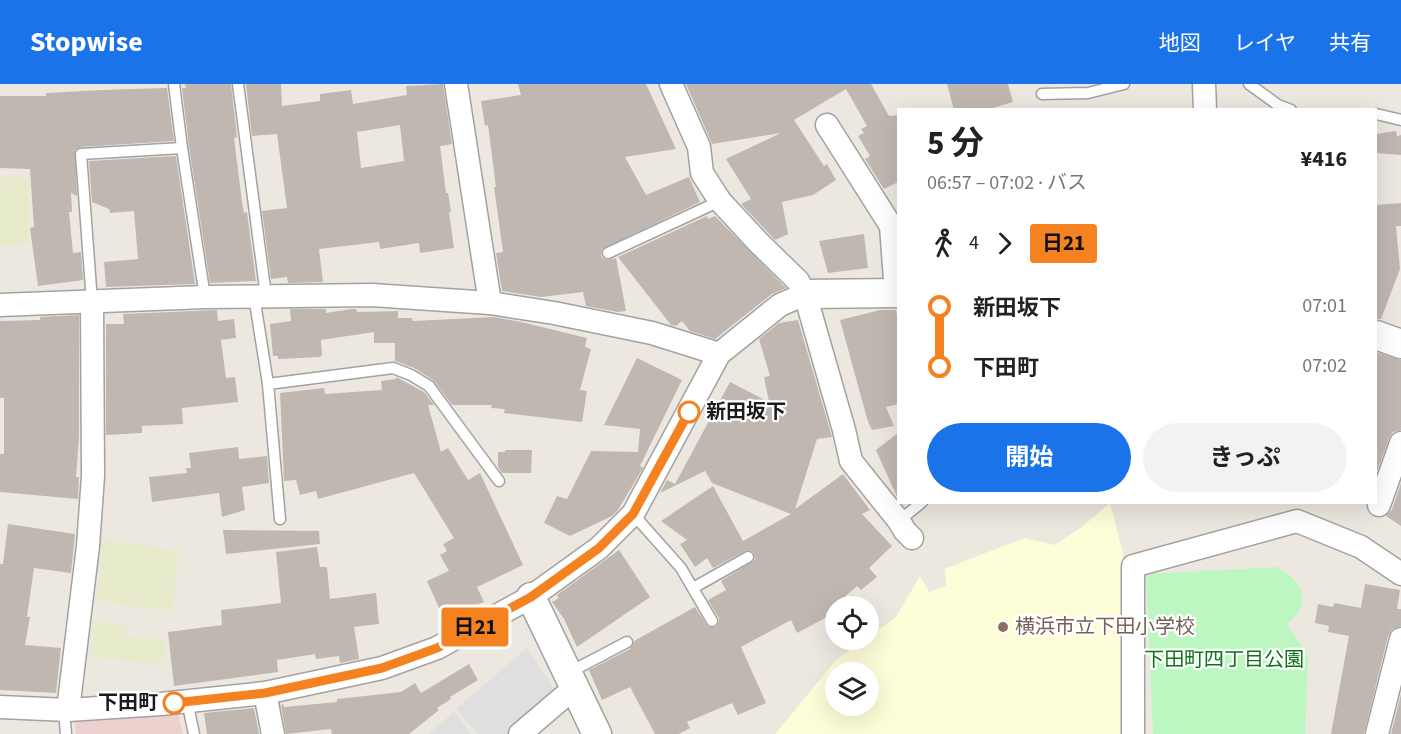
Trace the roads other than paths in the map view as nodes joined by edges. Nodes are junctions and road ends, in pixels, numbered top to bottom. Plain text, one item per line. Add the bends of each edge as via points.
1 (174, 84) edge
2 (238, 84) edge
3 (456, 84) edge
4 (671, 84) edge
5 (1124, 84) edge
6 (1204, 84) edge
7 (1249, 84) edge
8 (1042, 94) dead end
9 (1205, 108) edge
10 (1286, 108) edge
11 (1377, 114) edge
12 (1401, 120) edge
13 (828, 126) dead end
14 (182, 148) junction
15 (720, 201) junction
16 (608, 253) dead end
17 (897, 293) edge
18 (805, 294) junction
19 (260, 296) junction
20 (205, 297) junction
21 (92, 303) junction
22 (490, 303) junction
23 (0, 305) edge
24 (1377, 335) edge
25 (1401, 344) edge
26 (719, 354) junction
27 (268, 384) junction
28 (1401, 442) edge
29 (499, 481) dead end
30 (920, 504) edge
31 (1380, 505) dead end
32 (633, 514) junction
33 (280, 519) dead end
34 (906, 530) joint
35 (748, 557) dead end
36 (1401, 574) edge
37 (693, 588) junction
38 (531, 597) junction
39 (712, 621) dead end
40 (1401, 639) edge
41 (627, 642) dead end
42 (570, 681) junction
43 (265, 693) junction
44 (187, 701) junction
45 (0, 707) edge
46 (66, 710) junction
47 (66, 734) edge
48 (194, 734) edge
49 (273, 734) edge
50 (520, 734) edge
51 (597, 734) edge
52 (1133, 734) edge
53 (1377, 734) edge

1 - 14 lane
2 - 19 lane
3 - 22 street
4 - 15 street via 699,147 702,173
5 - 8 lane via 1088,93
6 - 9 street
7 - 10 lane
11 - 12 lane
13 - 17 street via 891,226
14 - 20 lane
14 - 21 lane via 81,154
15 - 16 lane
15 - 18 street via 798,281
17 - 18 street
18 - 26 street via 780,305
18 - 34 street via 851,461
19 - 20 street
19 - 22 street via 372,295
19 - 27 lane
20 - 21 street
21 - 23 street
21 - 46 street via 93,476
22 - 26 street via 652,333
24 - 25 street
26 - 32 street
27 - 29 lane via 393,368 411,375 429,386
27 - 33 lane
28 - 31 street
30 - 34 lane
32 - 37 lane via 681,568
32 - 38 street via 599,548
35 - 37 lane
36 - 52 street via 1361,547 1297,521 1133,566
37 - 39 lane
38 - 42 street
38 - 43 street via 437,648 382,668
40 - 53 street
41 - 42 lane
42 - 50 street
42 - 51 street
43 - 44 street
43 - 49 street
44 - 46 street
44 - 48 lane
45 - 46 street
46 - 47 lane

